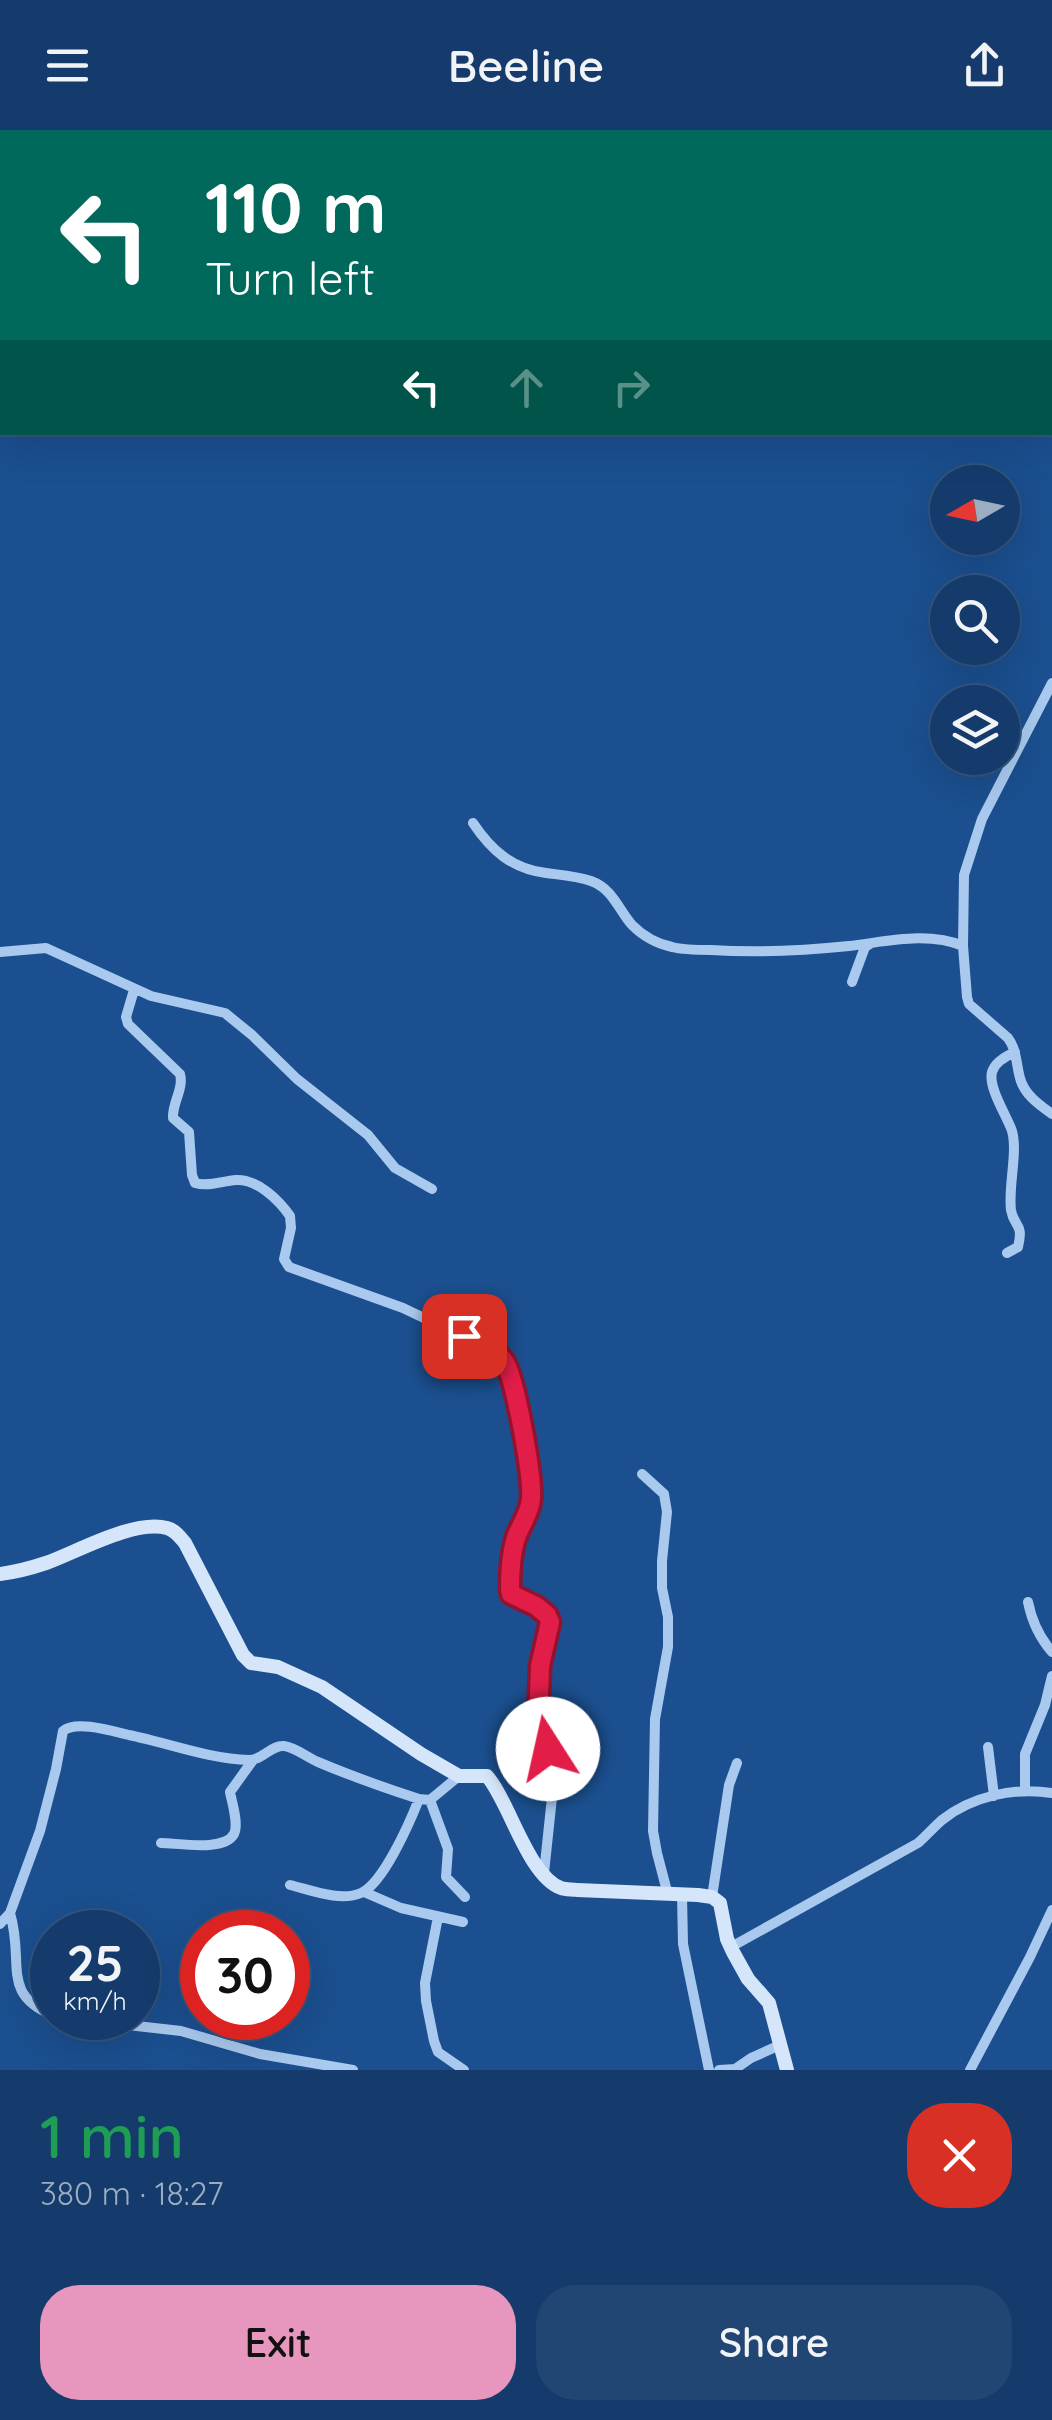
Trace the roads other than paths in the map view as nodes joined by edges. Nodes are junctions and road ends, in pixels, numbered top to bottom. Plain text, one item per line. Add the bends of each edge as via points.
1 (1052, 683) edge
2 (472, 823) dead end
3 (871, 943) junction
4 (962, 946) junction
5 (0, 952) edge
6 (852, 982) dead end
7 (134, 990) junction
8 (1015, 1052) junction
9 (1052, 1114) edge
10 (432, 1189) dead end
11 (1007, 1253) dead end
12 (642, 1474) dead end
13 (0, 1574) edge
14 (1028, 1602) dead end
15 (1052, 1652) edge
16 (1052, 1676) edge
17 (988, 1746) dead end
18 (253, 1760) junction
19 (737, 1763) dead end
20 (462, 1775) junction
21 (1026, 1790) junction
22 (1052, 1793) edge
23 (994, 1796) junction
24 (425, 1800) junction
25 (161, 1843) dead end
26 (544, 1872) junction
27 (290, 1885) dead end
28 (364, 1892) junction
29 (675, 1895) junction
30 (464, 1897) dead end
31 (712, 1897) junction
32 (1052, 1910) edge
33 (10, 1913) junction
34 (438, 1916) junction
35 (463, 1922) dead end
36 (0, 1924) edge
37 (733, 1951) junction
38 (30, 2007) edge
39 (160, 2028) edge
40 (780, 2045) junction
41 (353, 2070) edge
42 (464, 2070) edge
43 (709, 2070) edge
44 (718, 2070) edge
45 (734, 2070) edge
46 (787, 2070) edge
47 (970, 2070) edge

1 - 4 street via 974,841 964,876
2 - 3 street via 510,862 604,886 642,933 675,948 781,953
3 - 4 street via 937,940
3 - 6 street
4 - 8 street via 969,1004
5 - 7 street via 46,948
7 - 10 street via 236,1020 368,1134 395,1168
7 - 26 street via 128,1024 180,1074 173,1118 189,1132 195,1183 255,1183 290,1216 288,1267 425,1317 490,1350 508,1368 531,1499 513,1550 510,1589 550,1622 538,1726 556,1769
8 - 9 street via 1025,1090
8 - 11 street via 992,1074 1013,1138 1011,1209 1020,1236 1018,1247
12 - 29 street via 664,1494 667,1512 662,1588 668,1647 655,1719 654,1830 656,1853
13 - 20 street via 109,1536 166,1527 184,1543 250,1663 307,1679
14 - 15 street
16 - 21 street via 1026,1754
17 - 23 street
18 - 24 street via 284,1746
18 - 25 street via 230,1792 236,1826 230,1839
18 - 33 street via 67,1726
19 - 31 street
20 - 24 street
20 - 26 street via 487,1776
21 - 22 street
21 - 23 street
23 - 37 street via 955,1812 918,1843
24 - 28 street
24 - 30 street via 448,1848 446,1877
26 - 29 street via 560,1888
27 - 28 street via 344,1896
28 - 34 street
29 - 31 street
29 - 43 street
31 - 37 street via 720,1903
32 - 47 street
33 - 36 street
33 - 38 street via 11,1976 17,1998
34 - 35 street
34 - 42 street via 425,1983 428,2016 438,2052
37 - 40 street via 769,2004
39 - 41 street
40 - 45 street
40 - 46 street
44 - 45 street

